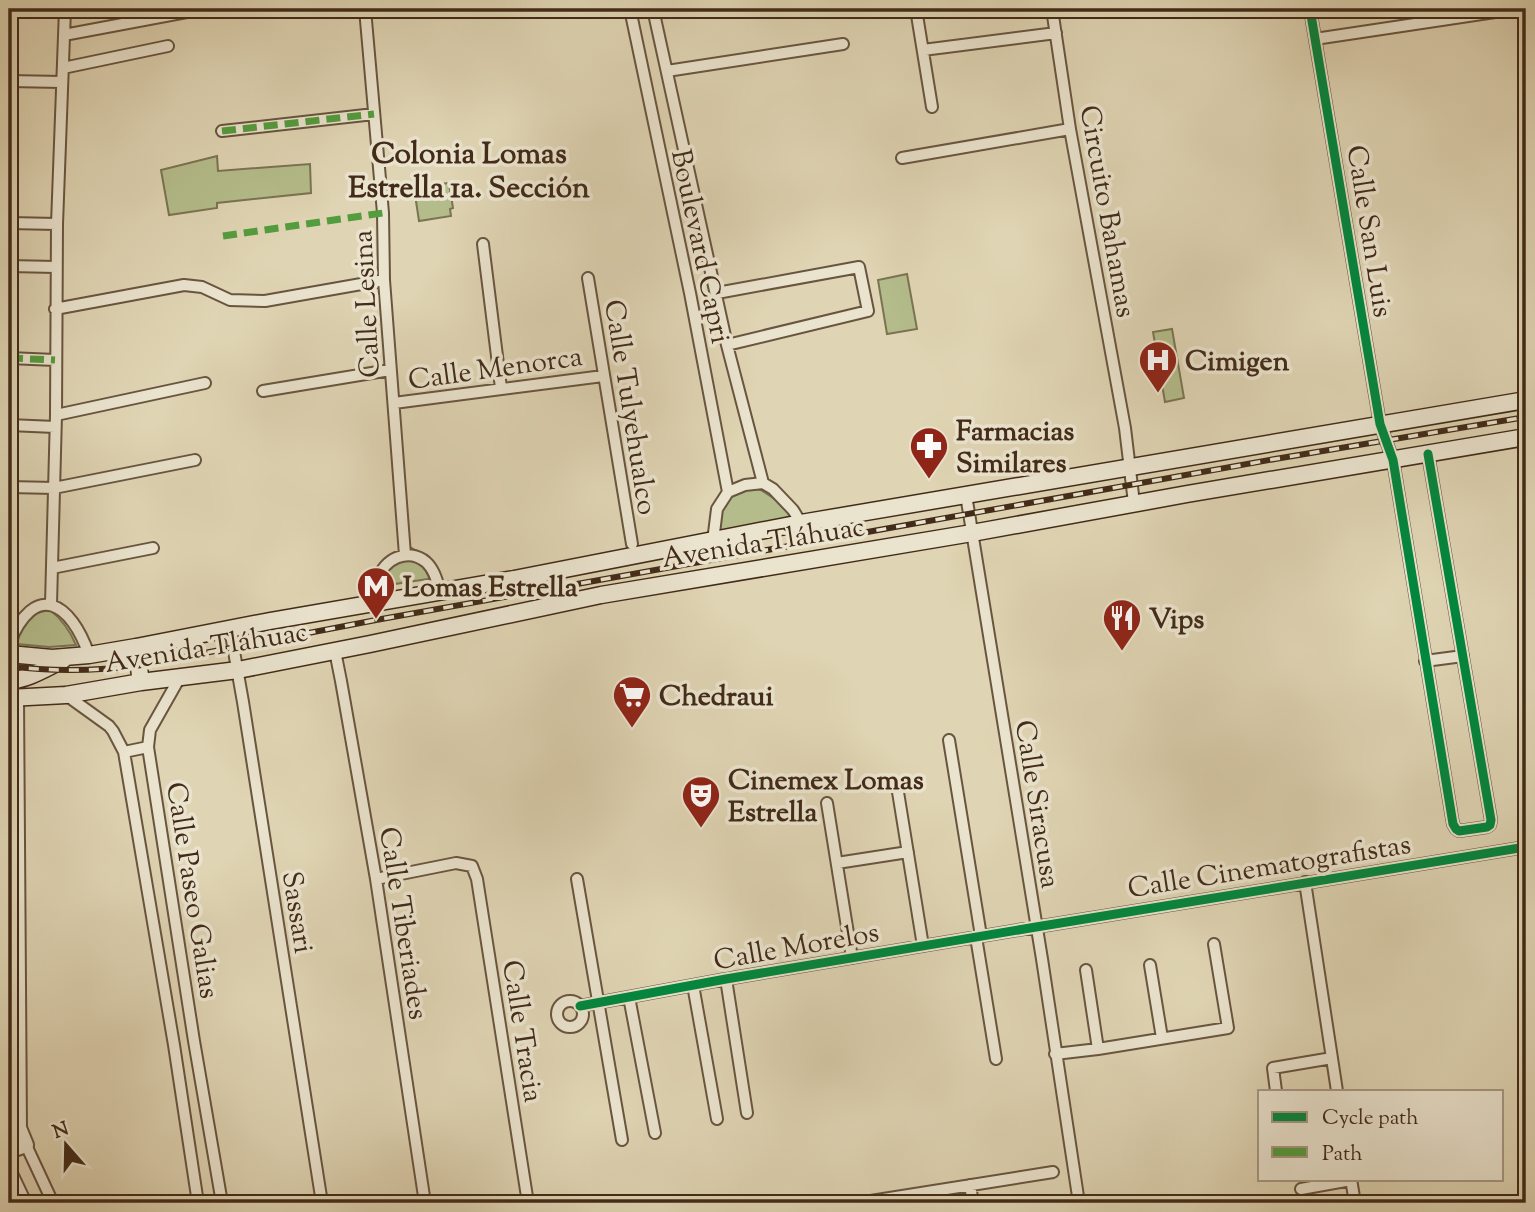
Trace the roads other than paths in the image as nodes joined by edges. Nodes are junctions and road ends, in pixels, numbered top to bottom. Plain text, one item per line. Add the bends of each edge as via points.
1 (65, 9) edge
2 (365, 9) edge
3 (630, 9) edge
4 (653, 9) edge
5 (916, 9) edge
6 (1052, 9) edge
7 (1310, 9) edge
8 (1515, 9) edge
9 (192, 11) dead end
10 (1056, 33) junction
11 (64, 35) junction
12 (1315, 39) junction
13 (843, 44) dead end
14 (168, 47) dead end
15 (923, 50) junction
16 (63, 68) junction
17 (667, 71) junction
18 (9, 81) edge
19 (62, 82) junction
20 (932, 107) dead end
21 (374, 114) junction
22 (1070, 129) junction
23 (222, 131) dead end
24 (902, 158) dead end
25 (9, 223) edge
26 (57, 224) junction
27 (483, 244) dead end
28 (9, 266) edge
29 (57, 267) junction
30 (588, 278) dead end
31 (384, 280) junction
32 (717, 293) junction
33 (55, 309) junction
34 (727, 345) junction
35 (9, 358) edge
36 (55, 360) junction
37 (390, 369) junction
38 (603, 376) junction
39 (205, 383) dead end
40 (501, 388) junction
41 (263, 391) dead end
42 (1526, 400) edge
43 (394, 404) junction
44 (56, 415) junction
45 (1380, 424) junction
46 (9, 425) edge
47 (55, 427) junction
48 (1526, 437) edge
49 (1428, 454) junction
50 (195, 460) dead end
51 (1393, 460) junction
52 (1129, 466) junction
53 (763, 483) junction
54 (9, 487) edge
55 (54, 488) junction
56 (728, 492) junction
57 (966, 495) junction
58 (1134, 503) junction
59 (801, 523) junction
60 (972, 533) junction
61 (713, 541) junction
62 (632, 544) dead end
63 (153, 548) dead end
64 (404, 555) junction
65 (52, 568) junction
66 (440, 591) junction
67 (379, 602) junction
68 (51, 604) junction
69 (230, 629) junction
70 (9, 644) edge
71 (136, 647) junction
72 (335, 651) junction
73 (9, 654) edge
74 (89, 655) junction
75 (1462, 656) junction
76 (68, 657) junction
77 (1425, 661) junction
78 (238, 670) junction
79 (180, 677) junction
80 (9, 681) edge
81 (141, 682) junction
82 (66, 695) junction
83 (13, 698) edge
84 (950, 740) dead end
85 (148, 747) junction
86 (124, 752) junction
87 (898, 792) dead end
88 (827, 803) dead end
89 (1526, 846) edge
90 (908, 852) junction
91 (837, 863) junction
92 (376, 879) junction
93 (578, 879) dead end
94 (1305, 882) junction
95 (1036, 927) junction
96 (1020, 930) joint
97 (978, 937) junction
98 (1214, 944) dead end
99 (923, 946) junction
100 (852, 958) junction
101 (1150, 965) dead end
102 (1086, 970) dead end
103 (726, 979) junction
104 (693, 985) junction
105 (629, 997) junction
106 (598, 1003) junction
107 (580, 1006) dead end
108 (1162, 1038) junction
109 (194, 1041) junction
110 (174, 1045) junction
111 (1098, 1049) junction
112 (14, 1051) edge
113 (1055, 1054) junction
114 (1332, 1058) junction
115 (996, 1059) dead end
116 (1276, 1090) edge
117 (1337, 1090) edge
118 (747, 1113) dead end
119 (717, 1119) dead end
120 (14, 1130) edge
121 (655, 1132) dead end
122 (622, 1140) dead end
123 (26, 1145) junction
124 (9, 1151) edge
125 (9, 1167) edge
126 (1053, 1172) dead end
127 (1351, 1180) edge
128 (970, 1185) junction
129 (1301, 1189) dead end
130 (874, 1202) edge
131 (26, 1203) edge
132 (52, 1203) edge
133 (198, 1203) edge
134 (222, 1203) edge
135 (322, 1203) edge
136 (425, 1203) edge
137 (528, 1203) edge
138 (858, 1203) edge
139 (973, 1203) edge
140 (1079, 1203) edge
141 (1354, 1203) edge

1 - 11 street
2 - 21 street, Calle Lesina
3 - 56 street, Boulevard Capri
4 - 17 street, Boulevard Capri
5 - 15 street
6 - 10 street, Circuito Bahamas
7 - 12 street, Calle San Luis
8 - 12 street
9 - 11 street
10 - 15 street
10 - 22 street, Circuito Bahamas
11 - 16 street
12 - 45 street, Calle San Luis
13 - 17 street
14 - 16 street
15 - 20 street
16 - 19 street
17 - 32 street, Boulevard Capri
18 - 19 street
19 - 26 street
21 - 23 street
21 - 31 street, Calle Lesina
22 - 24 street
22 - 52 street, Circuito Bahamas
25 - 26 street
26 - 29 street
27 - 40 street
28 - 29 street
29 - 33 street
30 - 38 street, Calle Tulyehualco
31 - 33 street via 265,301 230,300 202,287 184,285
31 - 37 street, Calle Lesina
32 - 34 street, Boulevard Capri
32 - 34 street via 859,267 868,311
33 - 36 street
34 - 53 street, Boulevard Capri
35 - 36 street
36 - 44 street
37 - 41 street
37 - 43 street, Calle Lesina
38 - 40 street, Calle Menorca
38 - 62 street, Calle Tulyehualco
39 - 44 street
40 - 43 street, Calle Menorca
42 - 45 main road, Avenida Tláhuac
43 - 64 street, Calle Lesina
44 - 47 street
45 - 51 street, Calle San Luis
45 - 52 main road, Avenida Tláhuac
46 - 47 street
47 - 55 street
48 - 49 main road, Avenida Tláhuac
49 - 51 main road, Avenida Tláhuac
49 - 75 street
50 - 55 street
51 - 58 main road, Avenida Tláhuac
51 - 77 street, Calle San Luis
52 - 57 main road, Avenida Tláhuac
52 - 58 street, Circuito Bahamas
53 - 56 street
53 - 59 street via 787,503
54 - 55 street
55 - 65 street
56 - 61 street via 717,509
57 - 59 main road, Avenida Tláhuac
57 - 60 street, Calle Siracusa
58 - 60 main road, Avenida Tláhuac
59 - 61 main road, Avenida Tláhuac
60 - 72 main road, Avenida Tláhuac via 601,595
60 - 95 street, Calle Siracusa
61 - 66 main road, Avenida Tláhuac
63 - 65 street
64 - 66 street via 426,562
64 - 67 street via 383,569 378,580
65 - 68 street
66 - 67 main road, Avenida Tláhuac
67 - 69 main road, Avenida Tláhuac
68 - 70 street via 32,608 15,628
68 - 74 street via 73,623
69 - 71 main road, Avenida Tláhuac
69 - 78 street, Sassari
71 - 74 main road, Avenida Tláhuac
71 - 81 main road
72 - 78 main road, Avenida Tláhuac
72 - 92 street, Calle Tiberiades
73 - 76 main road, Avenida Tláhuac
74 - 76 main road, Avenida Tláhuac
75 - 77 street
75 - 77 street, Calle San Luis via 1491,820 1487,827 1459,831 1453,824
76 - 80 main road via 38,674
78 - 79 main road, Avenida Tláhuac
78 - 135 street, Sassari
79 - 81 main road, Avenida Tláhuac
79 - 85 street, Calle Paseo Galias via 150,730
81 - 82 main road, Avenida Tláhuac
82 - 83 main road, Avenida Tláhuac
82 - 86 street, Calle Paseo Galias via 108,726
83 - 112 street
84 - 97 street
85 - 86 street, Calle Paseo Galias
85 - 109 street, Calle Paseo Galias
86 - 110 street, Calle Paseo Galias
87 - 90 street
88 - 91 street
89 - 94 street, Calle Cinematografistas
90 - 91 street
90 - 99 street
91 - 100 street
92 - 136 street, Calle Tiberiades
92 - 137 street, Calle Tracia via 456,863 472,866
93 - 106 street
94 - 95 street, Calle Cinematografistas
94 - 114 street
95 - 96 street, Calle Cinematografistas
95 - 113 street, Calle Siracusa
96 - 97 street, Calle Morelos
97 - 99 street, Calle Morelos
97 - 115 street
98 - 108 street via 1228,1028
99 - 100 street, Calle Morelos
100 - 103 street, Calle Morelos
101 - 108 street
102 - 111 street
103 - 104 street, Calle Morelos
103 - 118 street
104 - 105 street, Calle Morelos
104 - 119 street
105 - 106 street, Calle Morelos
105 - 121 street
106 - 107 street, Calle Morelos
106 - 122 street
108 - 111 street
109 - 110 street, Calle Paseo Galias
109 - 134 street, Calle Paseo Galias
110 - 133 street, Calle Paseo Galias
111 - 113 street
112 - 120 street
113 - 140 street, Calle Siracusa
114 - 116 street via 1273,1068
114 - 117 street
120 - 123 street
123 - 124 street
123 - 132 street
125 - 131 street
126 - 128 street
127 - 129 street
127 - 141 street
128 - 130 street
128 - 139 street
130 - 138 street

